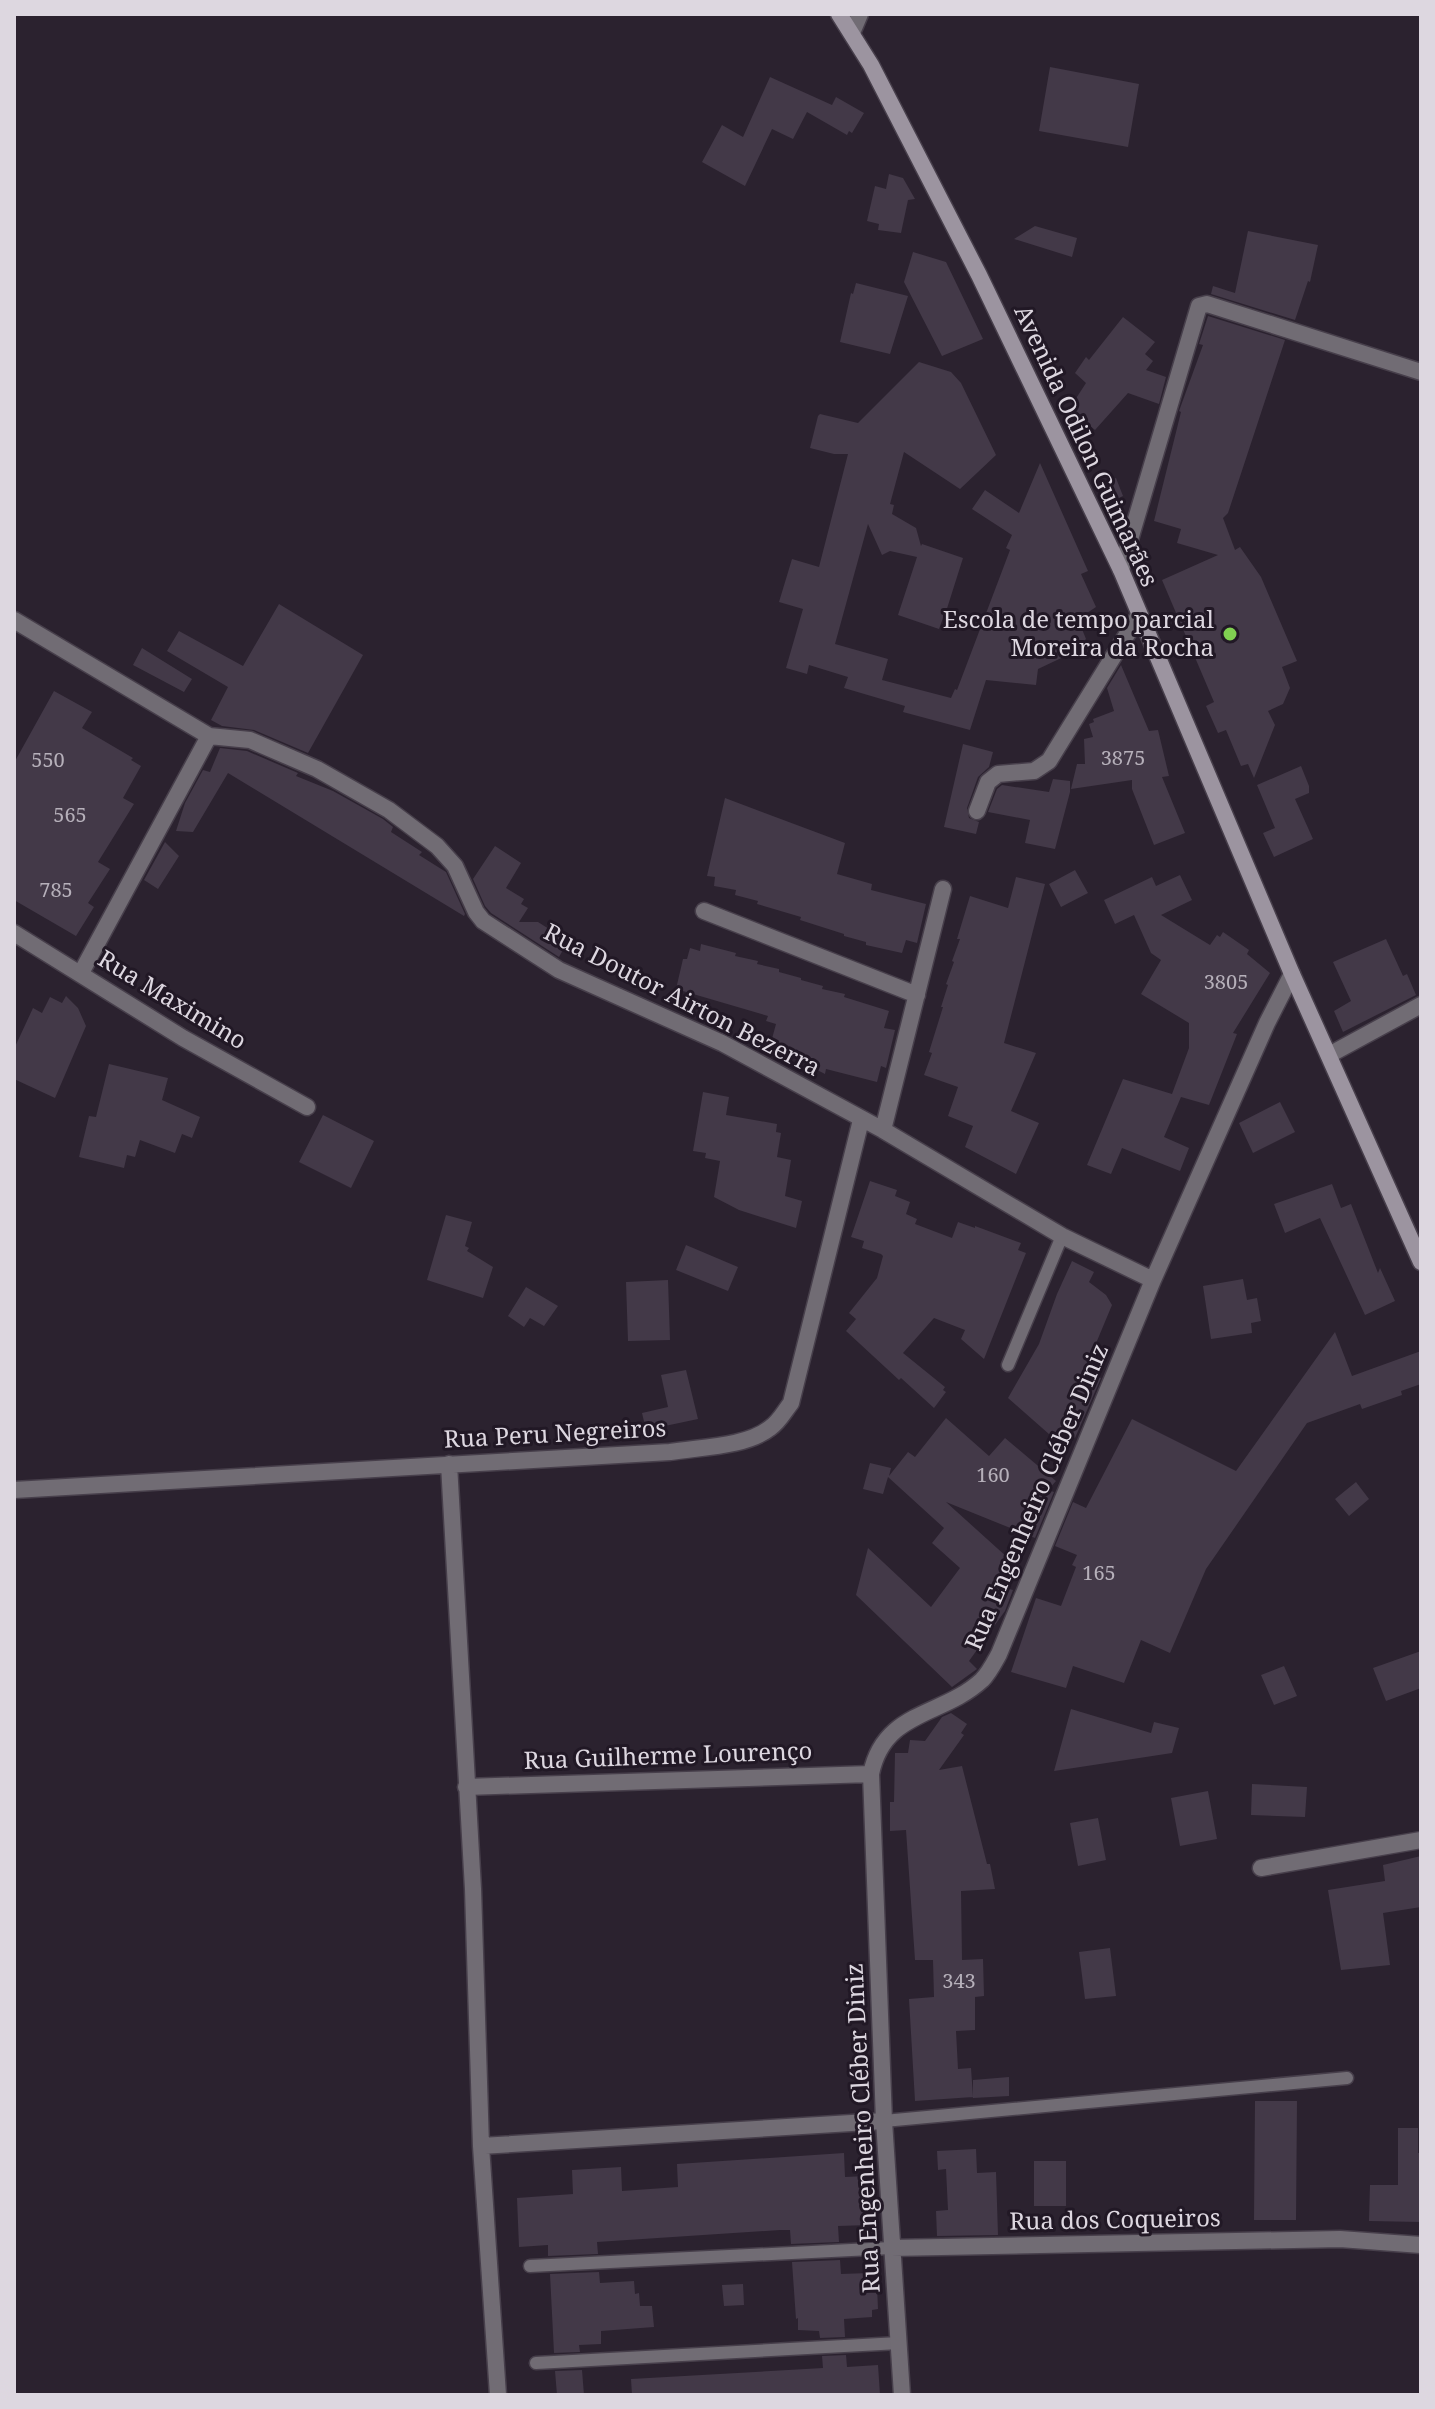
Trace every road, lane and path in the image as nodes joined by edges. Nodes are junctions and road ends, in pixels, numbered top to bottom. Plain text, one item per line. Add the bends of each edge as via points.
1 (839, 14) edge
2 (860, 14) edge
3 (852, 33) junction
4 (1421, 372) edge
5 (1121, 570) junction
6 (1139, 615) junction
7 (14, 620) edge
8 (209, 736) junction
9 (977, 811) dead end
10 (943, 889) dead end
11 (704, 911) dead end
12 (14, 933) edge
13 (81, 973) junction
14 (1292, 974) junction
15 (917, 995) junction
16 (1421, 1005) edge
17 (1329, 1055) junction
18 (307, 1107) dead end
19 (861, 1120) junction
20 (883, 1130) junction
21 (1062, 1236) junction
22 (1421, 1262) edge
23 (1153, 1280) junction
24 (1008, 1365) dead end
25 (449, 1464) junction
26 (14, 1490) edge
27 (871, 1774) junction
28 (466, 1787) junction
29 (1421, 1840) edge
30 (1261, 1868) dead end
31 (1347, 2078) dead end
32 (884, 2121) junction
33 (481, 2146) junction
34 (1421, 2245) edge
35 (891, 2248) junction
36 (530, 2266) dead end
37 (899, 2343) junction
38 (536, 2363) dead end
39 (498, 2395) edge
40 (902, 2395) edge

1 - 3 street, Avenida Odilon Guimarães
2 - 3 street
3 - 5 street, Avenida Odilon Guimarães via 979,275
4 - 5 street via 1207,304 1197,307
5 - 6 street, Avenida Odilon Guimarães
6 - 9 street via 1049,761 1034,771 998,774 988,782
6 - 14 street, Avenida Odilon Guimarães
7 - 8 street, Rua Doutor Airton Bezerra
8 - 13 street
8 - 19 street, Rua Doutor Airton Bezerra via 250,740 317,769 389,810 455,866 483,921 559,970 722,1043
10 - 15 street
11 - 15 street
12 - 13 street, Rua Maximino
13 - 18 street, Rua Maximino
14 - 17 street, Avenida Odilon Guimarães
14 - 23 street, Rua Engenheiro Cléber Diniz
15 - 20 street
16 - 17 street
17 - 22 street, Avenida Odilon Guimarães
19 - 20 street, Rua Doutor Airton Bezerra
19 - 25 street, Rua Peru Negreiros via 791,1403 778,1422 750,1440 670,1452
20 - 21 street, Rua Doutor Airton Bezerra
21 - 23 street, Rua Doutor Airton Bezerra
21 - 24 lane
23 - 27 street, Rua Engenheiro Cléber Diniz via 990,1670 961,1694 893,1731 879,1747
25 - 26 street, Rua Peru Negreiros
25 - 28 street
27 - 28 street, Rua Guilherme Lourenço
27 - 32 street, Rua Engenheiro Cléber Diniz
28 - 33 street
29 - 30 street
31 - 32 lane
32 - 33 street
32 - 35 street, Rua Engenheiro Cléber Diniz
33 - 39 street
34 - 35 street, Rua dos Coqueiros via 1340,2239
35 - 36 lane
35 - 37 street, Rua Engenheiro Cléber Diniz
37 - 38 lane
37 - 40 street, Rua Engenheiro Cléber Diniz

